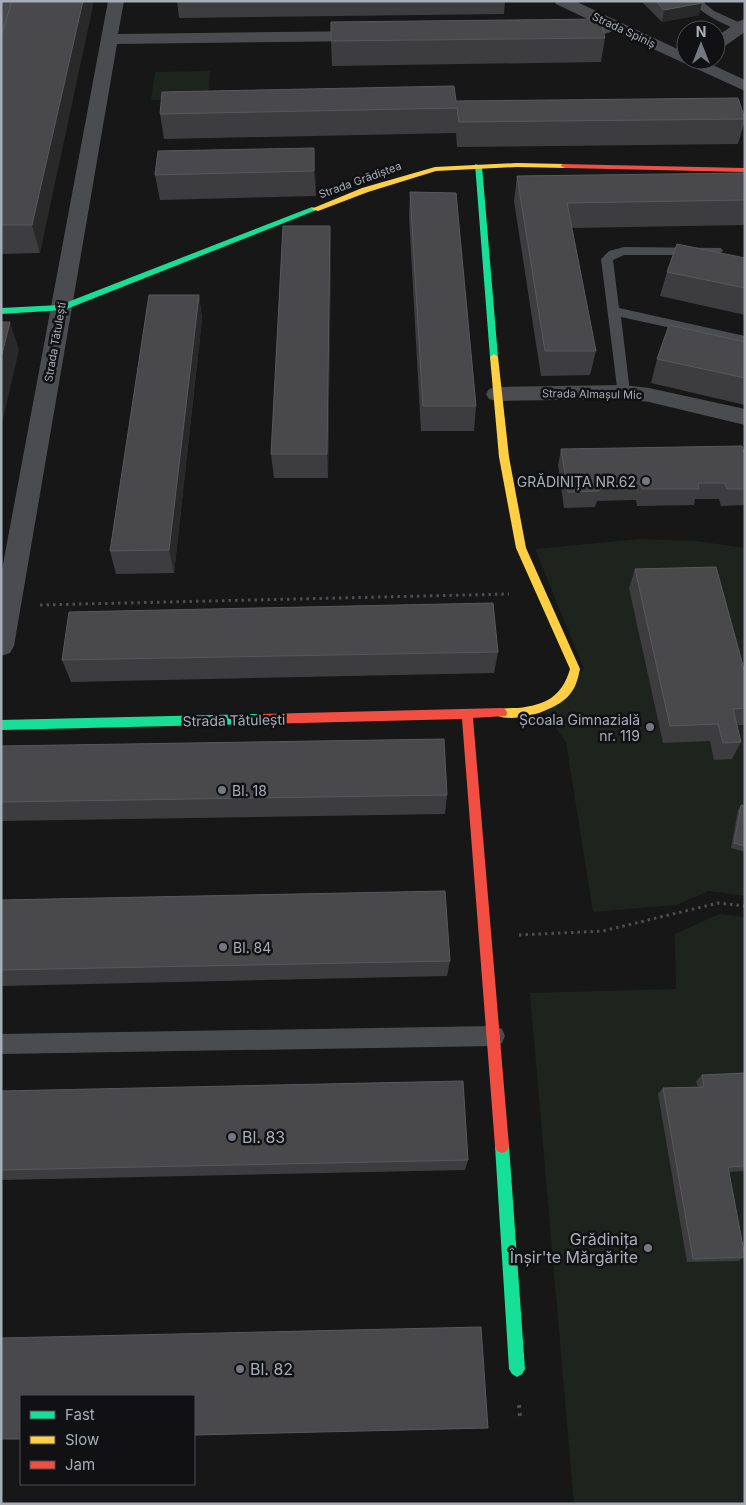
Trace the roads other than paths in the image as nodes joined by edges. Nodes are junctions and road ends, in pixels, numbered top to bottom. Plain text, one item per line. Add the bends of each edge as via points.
1 (116, 1) edge
2 (695, 1) edge
3 (566, 2) edge
4 (743, 25) edge
5 (615, 26) junction
6 (551, 34) edge
7 (384, 36) edge
8 (726, 38) edge
9 (110, 39) junction
10 (676, 54) edge
11 (711, 70) edge
12 (745, 86) edge
13 (478, 166) junction
14 (745, 170) edge
15 (717, 251) edge
16 (61, 308) junction
17 (1, 311) edge
18 (614, 311) junction
19 (745, 340) edge
20 (622, 392) junction
21 (497, 394) junction
22 (745, 417) edge
23 (1, 646) edge
24 (467, 715) junction
25 (1, 725) edge
26 (495, 1036) junction
27 (1, 1044) edge
28 (516, 1369) dead end

1 - 9 street, Strada Tătulești
2 - 4 lane via 710,14
3 - 5 street, Strada Spiniș
4 - 8 street
5 - 6 street via 590,33
5 - 10 street, Strada Spiniș
7 - 9 street
9 - 16 street, Strada Tătulești
11 - 12 street, Strada Spiniș
13 - 14 street, Strada Grădiștea
13 - 16 street, Strada Grădiștea via 435,169 365,190
13 - 21 street, Strada Tătulești
15 - 18 lane via 624,251 613,254 607,259
16 - 17 street, Strada Grădiștea
16 - 23 street, Strada Tătulești
18 - 19 lane
18 - 20 lane
20 - 21 street, Strada Almașul Mic
20 - 22 street, Strada Almașul Mic
21 - 24 street, Strada Tătulești via 504,457 521,548 575,669 574,682 568,692 538,708 518,713
24 - 25 street, Strada Tătulești
24 - 26 street
26 - 27 lane
26 - 28 street

